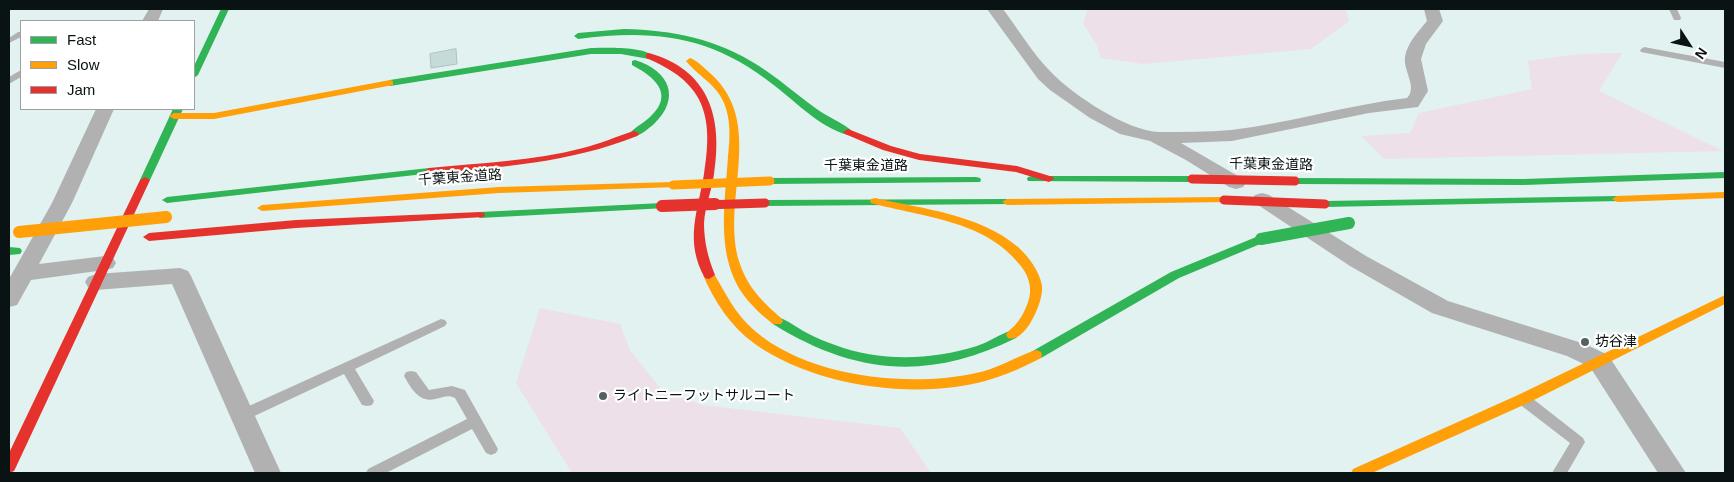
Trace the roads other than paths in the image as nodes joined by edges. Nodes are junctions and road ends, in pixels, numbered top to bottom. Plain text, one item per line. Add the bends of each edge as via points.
1 (225, 9) edge
2 (995, 9) edge
3 (1432, 9) edge
4 (1673, 9) edge
5 (1678, 18) dead end
6 (20, 35) edge
7 (9, 41) edge
8 (1644, 50) dead end
9 (574, 55) junction
10 (1725, 65) edge
11 (195, 73) edge
12 (20, 75) edge
13 (9, 81) edge
14 (210, 104) dead end
15 (195, 108) edge
16 (105, 110) edge
17 (176, 112) edge
18 (1156, 137) junction
19 (1725, 175) edge
20 (1049, 179) junction
21 (1725, 195) edge
22 (875, 201) junction
23 (1725, 203) edge
24 (118, 206) dead end
25 (245, 209) dead end
26 (70, 211) dead end
27 (1607, 211) dead end
28 (42, 215) dead end
29 (171, 216) dead end
30 (1354, 223) dead end
31 (14, 232) edge
32 (102, 242) dead end
33 (54, 247) dead end
34 (12, 251) edge
35 (24, 273) junction
36 (100, 273) junction
37 (1725, 299) edge
38 (9, 300) edge
39 (441, 323) dead end
40 (1599, 361) junction
41 (347, 367) junction
42 (411, 376) dead end
43 (1523, 399) junction
44 (367, 401) dead end
45 (242, 415) junction
46 (475, 421) junction
47 (491, 449) dead end
48 (9, 467) edge
49 (268, 473) edge
50 (373, 473) edge
51 (1358, 473) edge
52 (1559, 473) edge
53 (1673, 473) edge

1 - 11 main road
2 - 18 street via 1044,75 1056,86 1096,114 1127,130
3 - 18 street via 1435,21 1414,52 1412,62 1421,89 1412,104 1369,108 1202,138
4 - 5 lane
6 - 7 lane
8 - 10 lane
9 - 17 main road via 453,72 214,116
9 - 24 main road via 620,59 650,69 664,84 666,104 644,128 600,148 572,156
9 - 30 main road, bridge via 608,51 650,56 679,70 699,87 710,110 713,126 714,145 699,224 702,248 715,290 728,311 767,346 829,372 863,380 934,384 971,379 1006,368 1203,261 1261,238
12 - 13 lane
14 - 15 main road
16 - 35 street via 62,203
17 - 36 main road
18 - 40 street via 1193,156 1358,261 1440,307 1576,350
19 - 20 main road, 千葉東金道路, bridge via 1524,182
20 - 22 main road via 1019,169 919,157 860,137 816,114 748,62 708,43 639,32 592,33 570,38 636,44 671,52 701,67 722,87 735,133 727,230 730,253 747,292 762,310 783,326 833,350 862,359 898,362 954,359 999,344 1018,330 1035,304 1036,288 1020,255 1006,243 969,225
20 - 25 main road, 千葉東金道路, bridge via 770,181 499,190
21 - 22 main road, bridge via 1538,202 1325,204 1224,200 1117,203
22 - 32 main road, bridge via 662,206 296,224
23 - 27 main road
26 - 28 main road
29 - 31 main road, bridge
33 - 34 main road
35 - 36 street
35 - 38 street
36 - 45 street via 180,276
36 - 48 main road
37 - 40 main road
39 - 41 lane
40 - 43 main road
40 - 53 street
41 - 44 lane
41 - 45 lane
42 - 46 lane via 423,394 434,395 451,390 460,394
43 - 51 main road
43 - 52 lane via 1578,442
45 - 49 street
46 - 47 lane
46 - 50 lane

